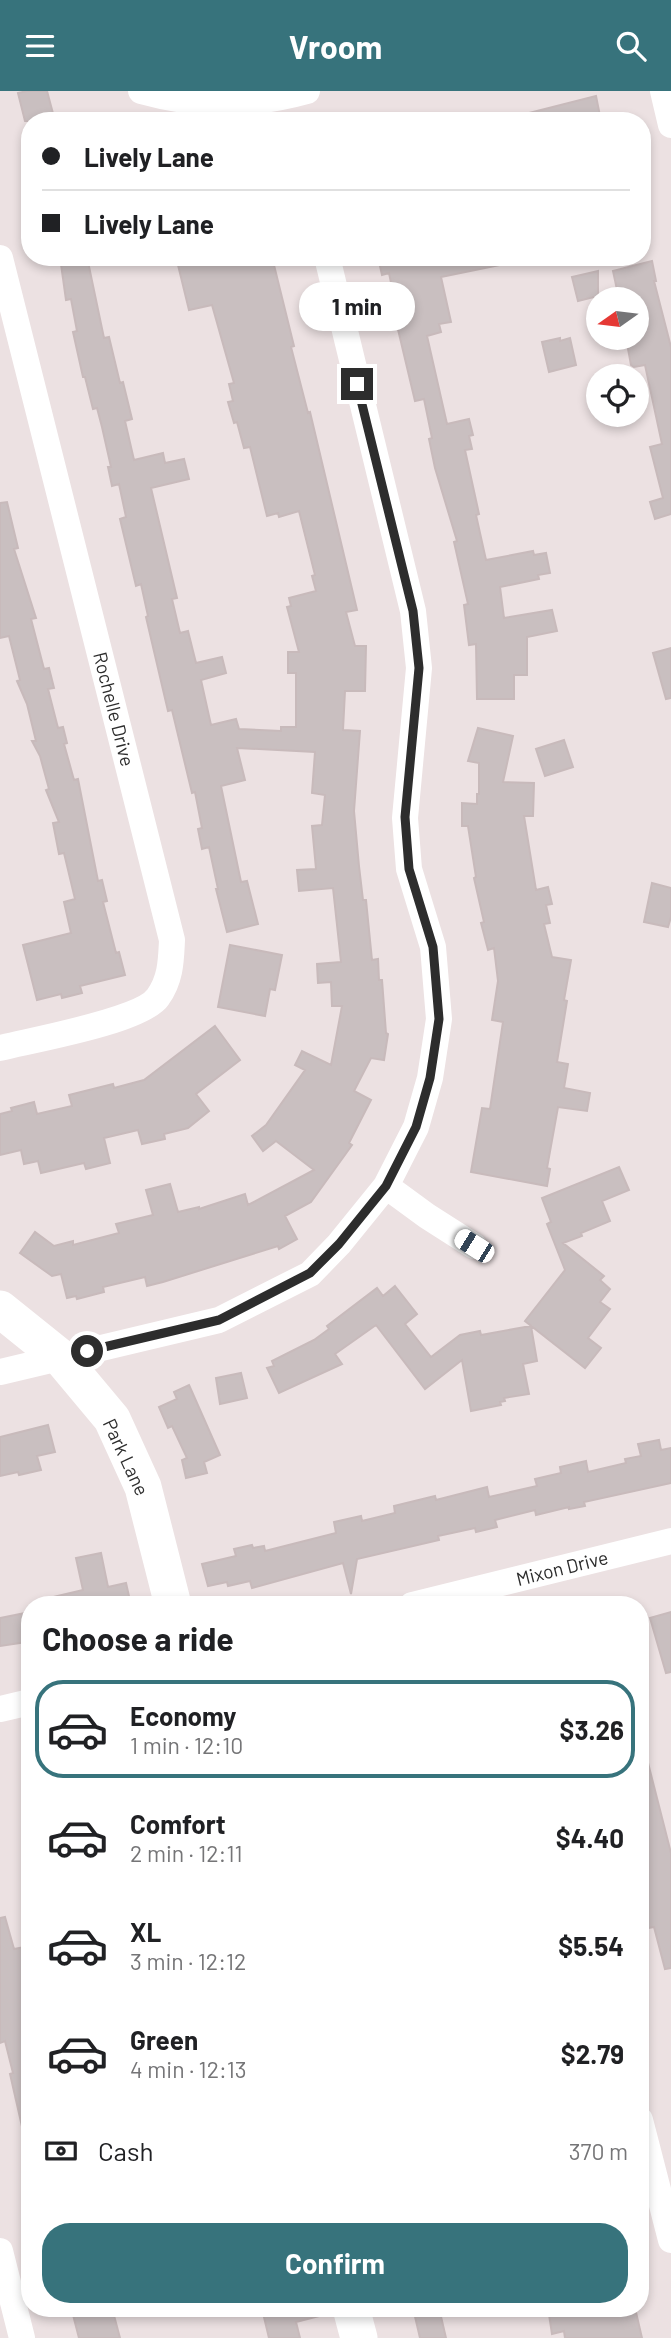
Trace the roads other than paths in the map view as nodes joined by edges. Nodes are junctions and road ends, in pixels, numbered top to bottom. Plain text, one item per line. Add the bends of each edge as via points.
1 (141, 91) edge
2 (663, 91) edge
3 (293, 100) edge
4 (671, 125) edge
5 (0, 258) edge
6 (329, 266) edge
7 (0, 1048) edge
8 (386, 1186) junction
9 (474, 1246) dead end
10 (0, 1309) edge
11 (61, 1358) junction
12 (0, 1372) edge
13 (671, 1541) edge
14 (507, 1593) edge
15 (171, 1596) edge
16 (483, 1596) edge
17 (21, 1704) edge
18 (0, 1709) edge
19 (649, 2155) edge
20 (671, 2240) edge
21 (0, 2251) edge
22 (353, 2317) edge
23 (22, 2338) edge
24 (359, 2338) edge

1 - 3 street via 196,103
2 - 4 street
5 - 7 street, Rochelle Drive via 172,940 171,970 157,999 130,1016
6 - 8 street via 413,611 419,668 405,817 409,869 433,947 439,1019 416,1127
8 - 9 street
8 - 11 street via 310,1273 219,1320
10 - 11 street, Park Lane
11 - 12 street
11 - 15 street, Park Lane via 112,1419 143,1487
13 - 14 street, Mixon Drive
14 - 16 street, Mixon Drive
17 - 18 street
19 - 20 street
21 - 23 street
22 - 24 street

